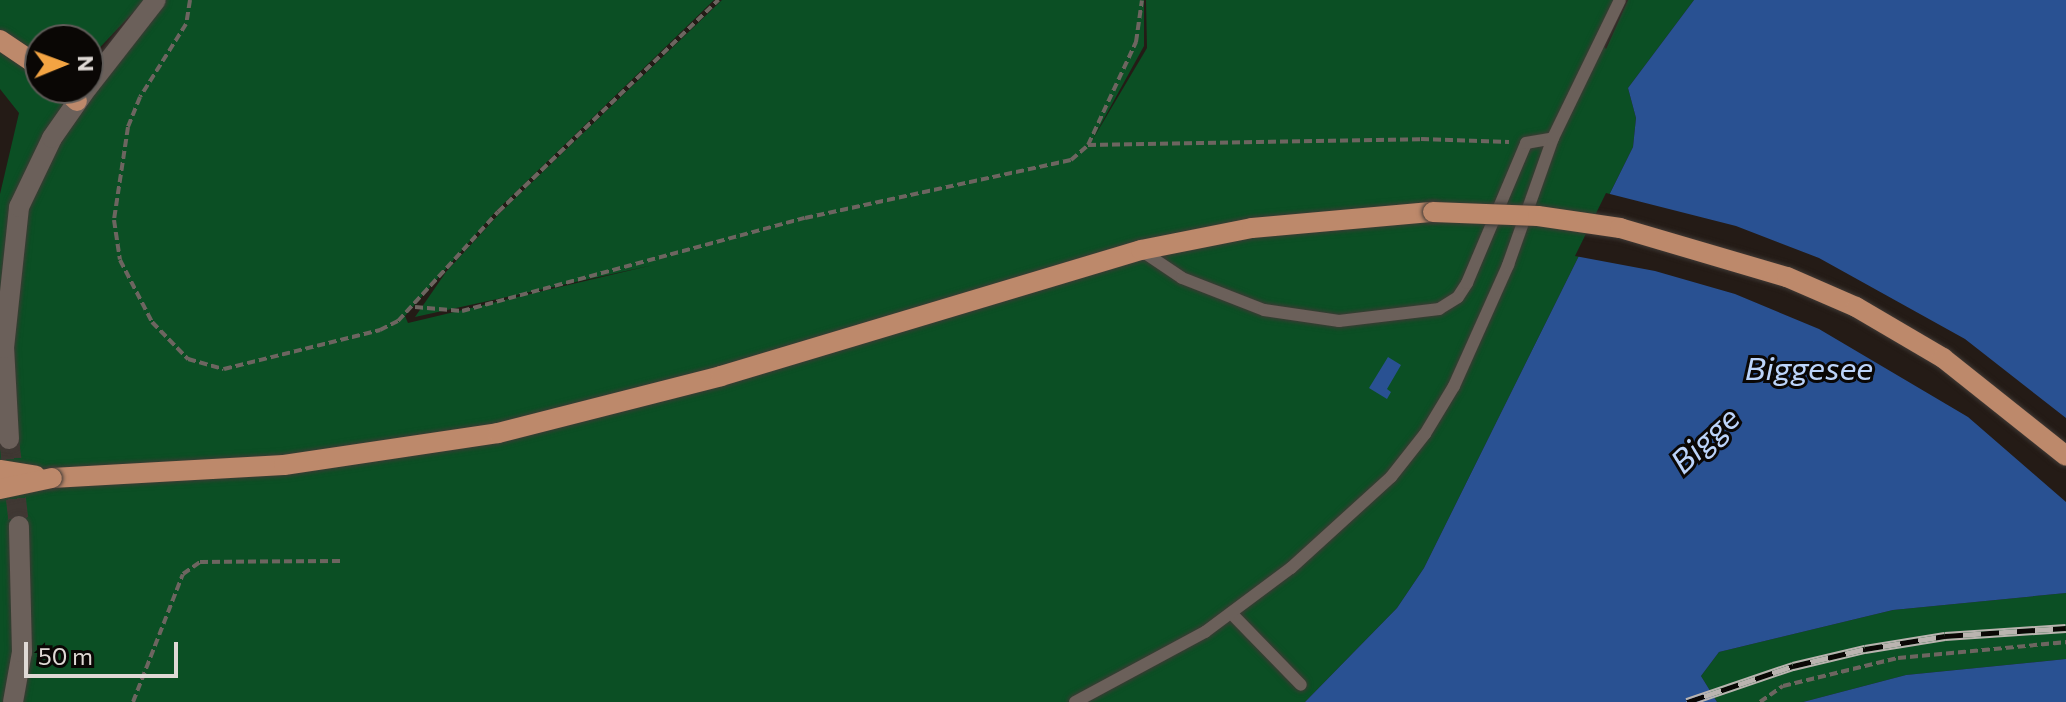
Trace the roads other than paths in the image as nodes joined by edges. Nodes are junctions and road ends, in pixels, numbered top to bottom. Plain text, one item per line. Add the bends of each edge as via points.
1 (156, 0) edge
2 (1620, 0) edge
3 (0, 40) edge
4 (24, 56) edge
5 (104, 61) edge
6 (72, 104) edge
7 (1553, 138) junction
8 (1141, 250) junction
9 (9, 439) tunnel mouth
10 (2066, 456) edge
11 (0, 470) edge
12 (52, 478) junction
13 (0, 489) edge
14 (19, 526) tunnel mouth
15 (1231, 613) junction
16 (1301, 685) dead end
17 (13, 702) edge
18 (1075, 702) edge

1 - 5 street
2 - 7 lane
3 - 4 main road
6 - 9 street via 19,207 4,348
7 - 8 lane via 1526,143 1467,283 1458,297 1439,309 1339,321 1264,310 1182,278
7 - 15 lane via 1508,265 1454,386 1425,434 1343,523
8 - 10 main road, bridge via 1252,228 1433,212 1538,216 1620,228 1787,277 1856,307 1943,358
8 - 12 main road via 721,376 498,433 284,465
11 - 12 main road, bridge
12 - 13 main road, bridge
14 - 17 street via 23,636
15 - 16 lane
15 - 18 lane via 1155,662

